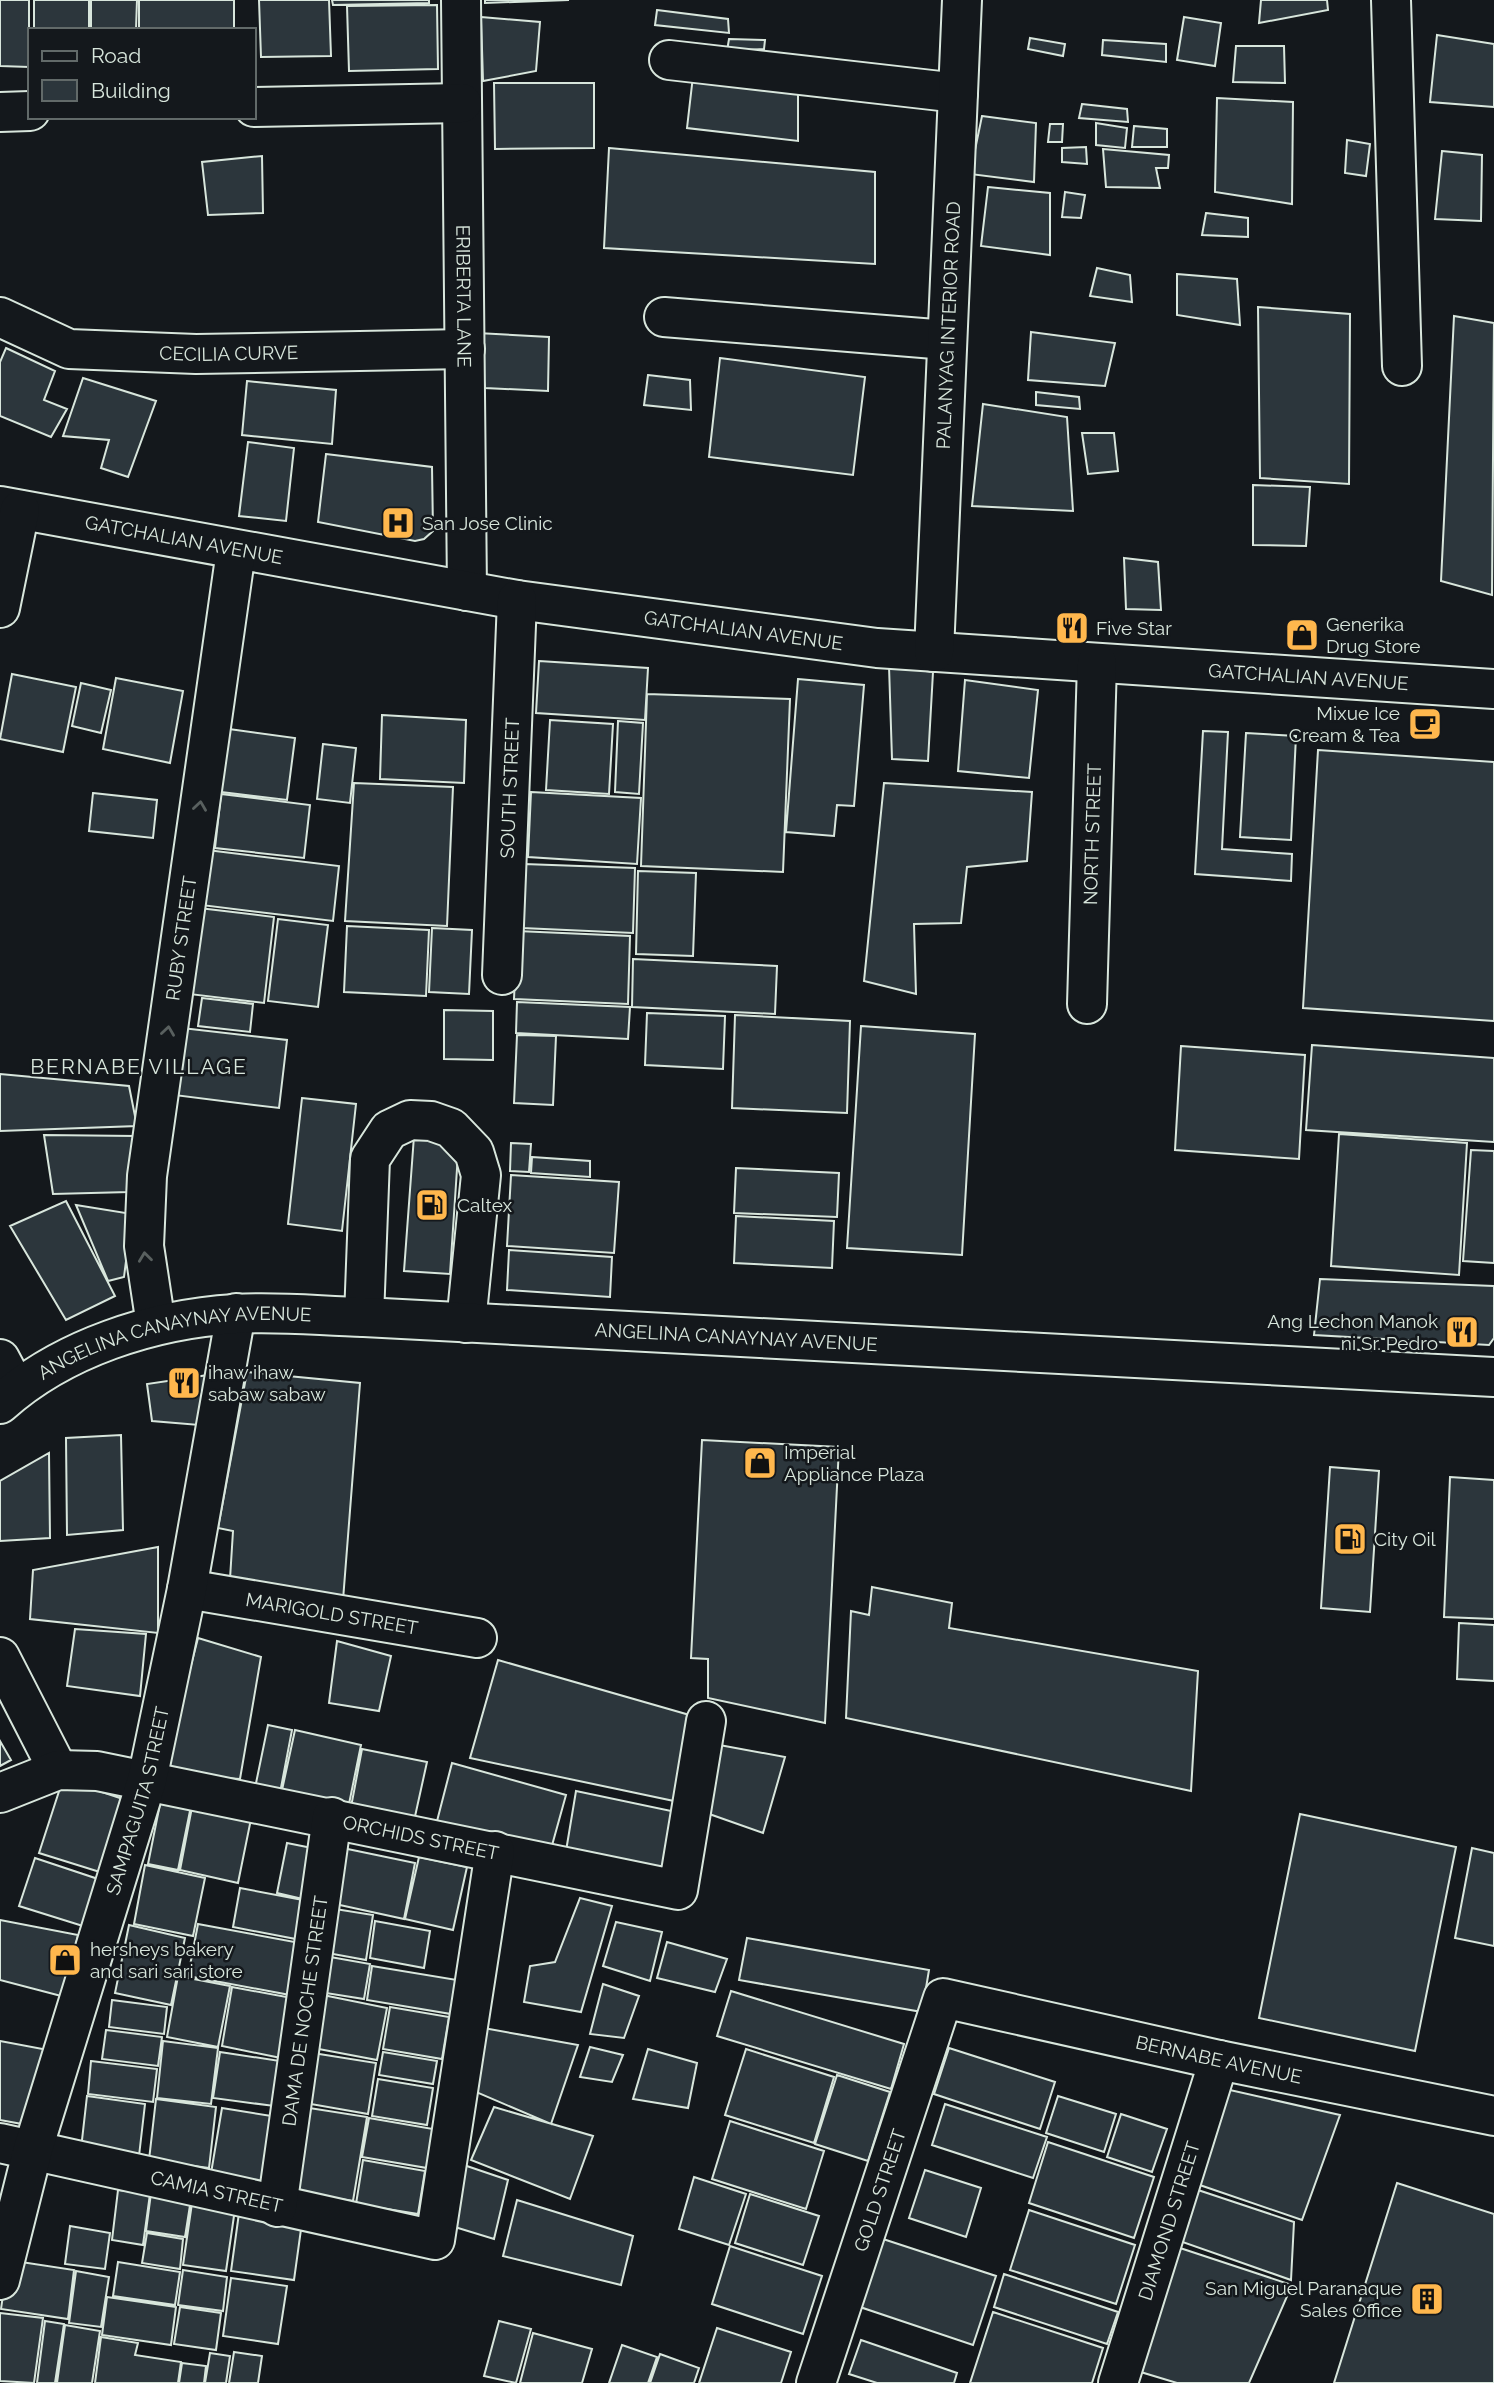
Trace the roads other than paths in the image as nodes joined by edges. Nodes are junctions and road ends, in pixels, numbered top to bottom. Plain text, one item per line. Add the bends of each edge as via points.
1 (461, 0) edge
2 (962, 0) edge
3 (1391, 0) edge
4 (669, 60) dead end
5 (958, 93) junction
6 (462, 103) junction
7 (256, 107) edge
8 (28, 111) edge
9 (0, 112) edge
10 (0, 317) edge
11 (664, 317) dead end
12 (947, 340) junction
13 (465, 349) junction
14 (1402, 366) dead end
15 (10, 508) edge
16 (236, 551) junction
17 (467, 591) junction
18 (517, 600) junction
19 (0, 608) edge
20 (934, 652) junction
21 (1097, 663) junction
22 (1494, 689) edge
23 (502, 975) dead end
24 (1087, 1004) dead end
25 (236, 1313) junction
26 (364, 1317) junction
27 (466, 1323) junction
28 (156, 1325) junction
29 (1494, 1377) edge
30 (5, 1384) edge
31 (187, 1589) junction
32 (477, 1638) dead end
33 (0, 1657) edge
34 (706, 1721) dead end
35 (58, 1770) junction
36 (147, 1780) junction
37 (0, 1793) edge
38 (332, 1817) junction
39 (495, 1851) junction
40 (943, 1998) joint
41 (1219, 2060) junction
42 (1494, 2116) edge
43 (17, 2146) edge
44 (277, 2207) junction
45 (0, 2280) edge
46 (816, 2383) edge
47 (1118, 2383) edge

1 - 6 street, ERIBERTA LANE
2 - 5 street, PALANYAG INTERIOR ROAD
3 - 14 street
4 - 5 street
5 - 12 street, PALANYAG INTERIOR ROAD
6 - 7 street
6 - 13 street, ERIBERTA LANE
8 - 9 street
10 - 13 street, CECILIA CURVE via 69,349 196,354
11 - 12 street
12 - 20 street, PALANYAG INTERIOR ROAD
13 - 17 street, ERIBERTA LANE
15 - 16 street, GATCHALIAN AVENUE
15 - 19 street
16 - 17 street, GATCHALIAN AVENUE
28 -> 16 street, RUBY STREET via 144,1246 147,1176
17 - 18 street, GATCHALIAN AVENUE
18 - 20 street, GATCHALIAN AVENUE
18 - 23 street, SOUTH STREET
20 - 21 street, GATCHALIAN AVENUE
21 - 22 street, GATCHALIAN AVENUE
21 - 24 street, NORTH STREET
25 - 26 street, ANGELINA CANAYNAY AVENUE
25 - 28 street, ANGELINA CANAYNAY AVENUE
25 - 31 street, SAMPAGUITA STREET
26 - 27 street, ANGELINA CANAYNAY AVENUE
26 - 27 street via 370,1159 389,1130 410,1120 431,1121 452,1128 474,1152 481,1175
27 - 29 street, ANGELINA CANAYNAY AVENUE
28 - 30 street, ANGELINA CANAYNAY AVENUE
31 - 32 street, MARIGOLD STREET
31 - 36 street, SAMPAGUITA STREET
33 - 35 street
34 - 39 street, ORCHIDS STREET via 678,1890
35 - 36 street, ORCHIDS STREET
35 - 37 street, ORCHIDS STREET
36 - 38 street, ORCHIDS STREET
36 - 43 street, SAMPAGUITA STREET
38 - 39 street, ORCHIDS STREET
38 - 44 street, DAMA DE NOCHE STREET
39 - 44 street, CAMIA STREET via 435,2240
40 - 41 street, BERNABE AVENUE
40 - 46 street, GOLD STREET
41 - 42 street, BERNABE AVENUE
41 - 47 street, DIAMOND STREET
43 - 44 street, CAMIA STREET
43 - 45 street, SAMPAGUITA STREET

